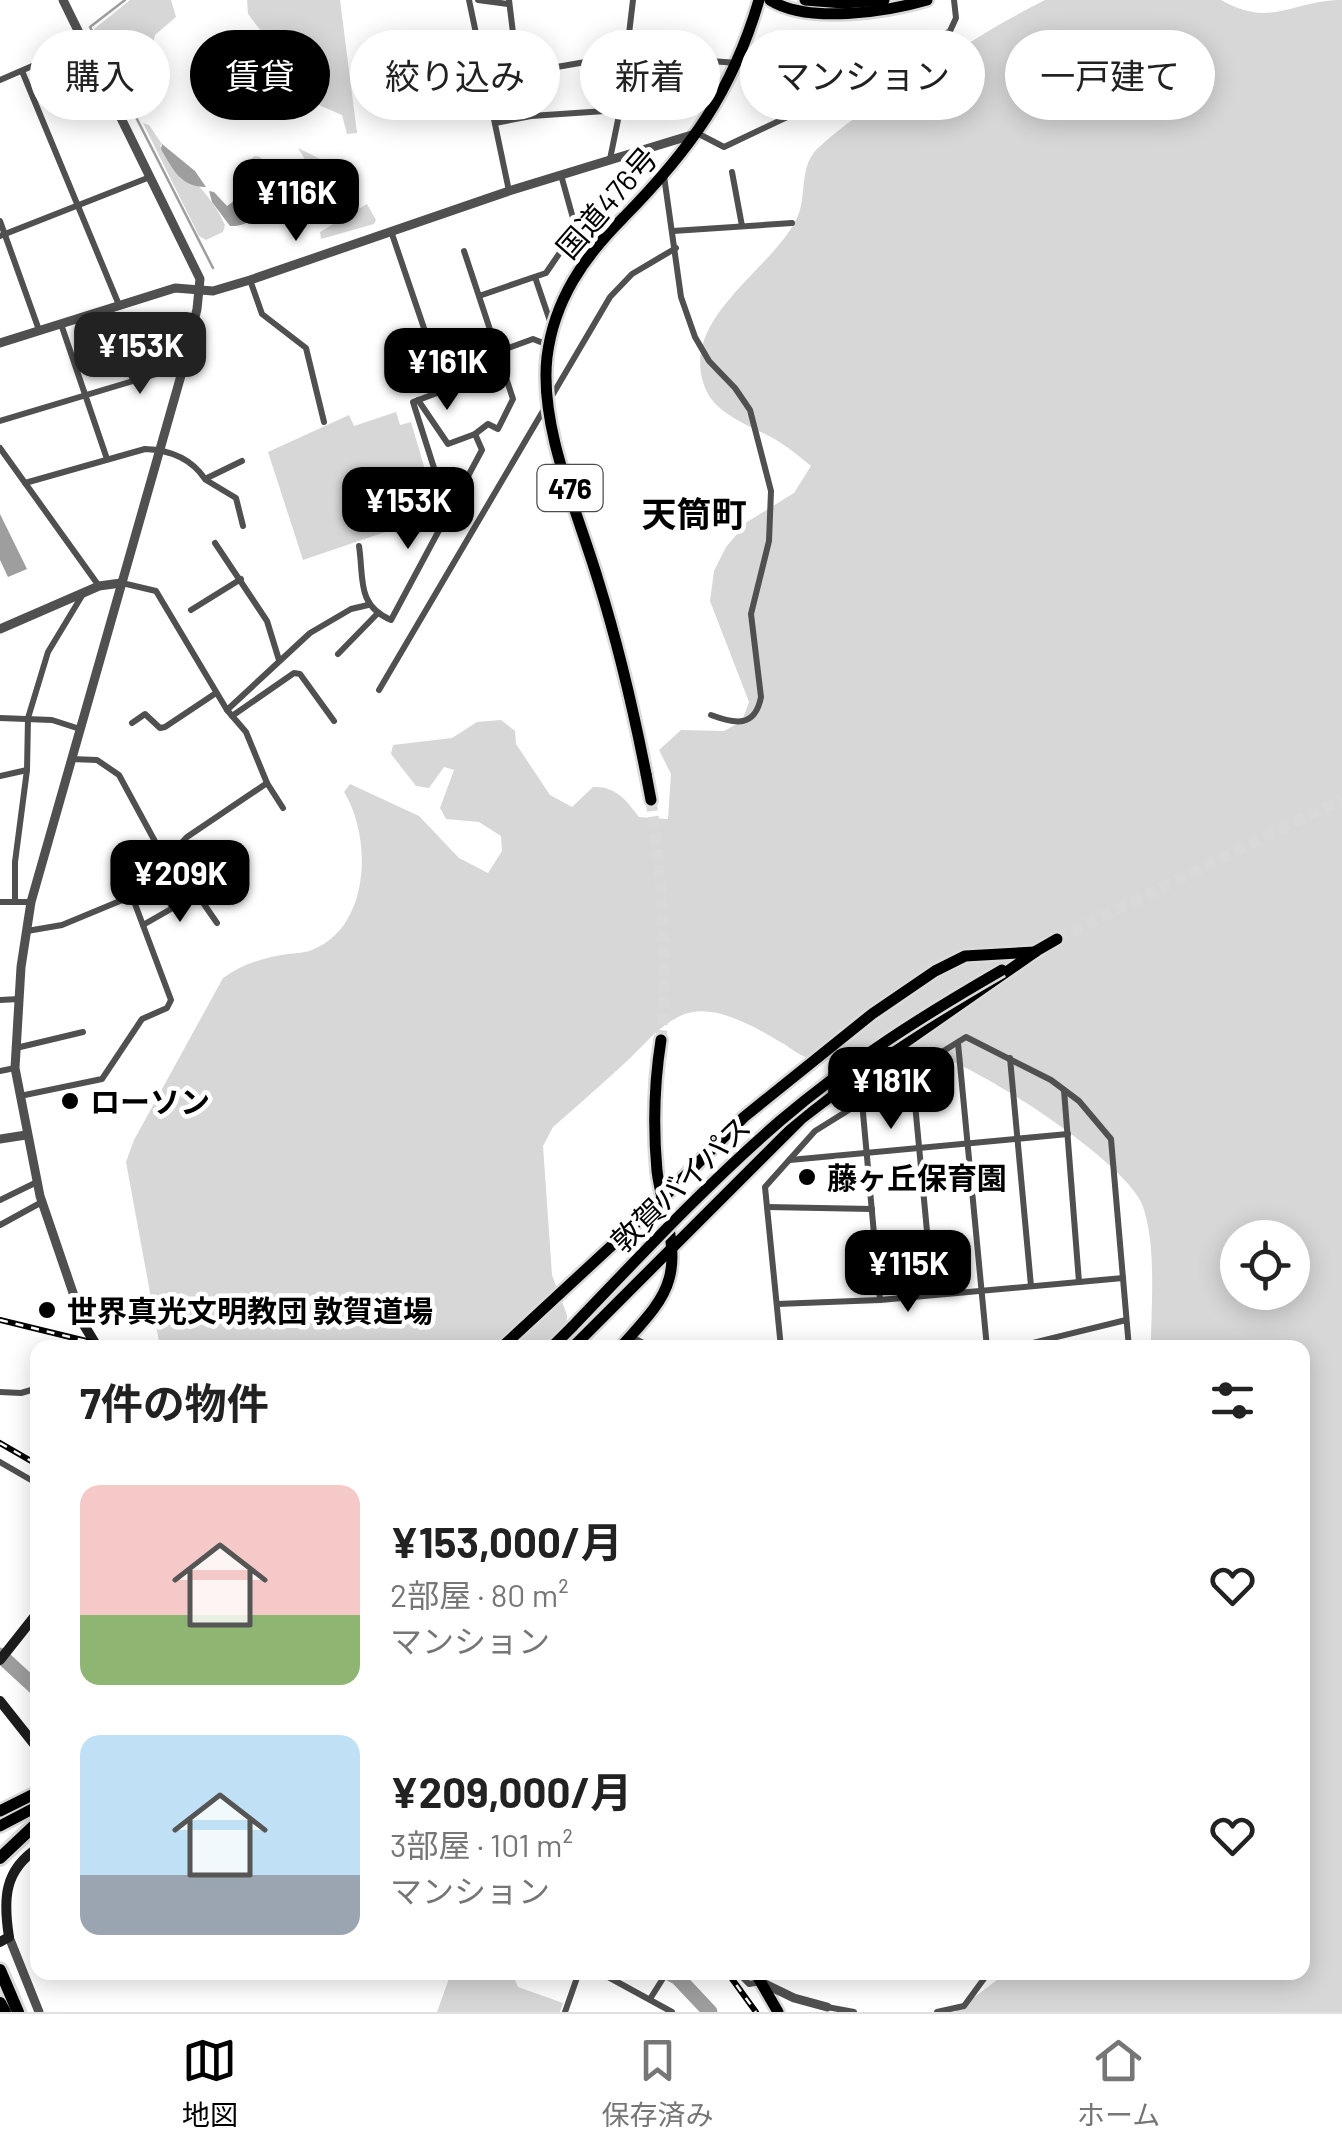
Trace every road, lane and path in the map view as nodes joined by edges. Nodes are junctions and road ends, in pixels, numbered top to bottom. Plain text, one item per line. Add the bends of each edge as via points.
1 (63, 0) edge
2 (470, 0) edge
3 (478, 0) edge
4 (633, 0) edge
5 (759, 0) edge
6 (770, 0) edge
7 (805, 0) edge
8 (884, 0) edge
9 (927, 0) edge
10 (954, 0) edge
11 (508, 2) edge
12 (77, 30) edge
13 (514, 30) edge
14 (629, 30) edge
15 (950, 30) edge
16 (720, 58) edge
17 (739, 59) junction
18 (30, 67) edge
19 (22, 70) junction
20 (0, 80) edge
21 (725, 88) junction
22 (720, 89) edge
23 (122, 120) edge
24 (510, 120) edge
25 (618, 120) edge
26 (780, 120) edge
27 (495, 123) junction
28 (697, 133) junction
29 (610, 159) junction
30 (732, 172) dead end
31 (561, 174) junction
32 (664, 174) junction
33 (151, 177) junction
34 (509, 191) junction
35 (79, 207) junction
36 (0, 221) edge
37 (792, 223) dead end
38 (742, 226) junction
39 (673, 231) junction
40 (392, 234) junction
41 (2, 235) edge
42 (676, 248) junction
43 (464, 250) dead end
44 (535, 277) junction
45 (250, 280) junction
46 (201, 288) junction
47 (479, 296) junction
48 (118, 305) junction
49 (61, 324) junction
50 (39, 330) junction
51 (0, 343) edge
52 (498, 352) junction
53 (184, 365) junction
54 (440, 377) junction
55 (85, 395) junction
56 (418, 400) junction
57 (0, 420) edge
58 (324, 422) dead end
59 (475, 434) junction
60 (0, 448) edge
61 (160, 449) junction
62 (107, 459) junction
63 (242, 461) dead end
64 (205, 479) junction
65 (25, 483) junction
66 (450, 516) junction
67 (243, 526) dead end
68 (216, 544) dead end
69 (359, 546) dead end
70 (241, 579) junction
71 (122, 583) junction
72 (99, 586) junction
73 (83, 594) junction
74 (368, 605) junction
75 (191, 610) dead end
76 (376, 614) junction
77 (0, 629) edge
78 (338, 654) dead end
79 (280, 660) junction
80 (380, 690) dead end
81 (216, 692) junction
82 (229, 713) junction
83 (711, 714) dead end
84 (0, 718) edge
85 (28, 718) junction
86 (334, 721) dead end
87 (132, 723) dead end
88 (80, 728) junction
89 (71, 759) junction
90 (27, 770) junction
91 (0, 776) edge
92 (267, 783) junction
93 (650, 800) tunnel mouth
94 (284, 808) dead end
95 (164, 858) junction
96 (151, 874) junction
97 (132, 896) junction
98 (0, 902) edge
99 (15, 902) junction
100 (31, 902) junction
101 (173, 908) junction
102 (218, 923) dead end
103 (143, 925) junction
104 (26, 931) junction
105 (1057, 939) tunnel mouth
106 (1034, 952) junction
107 (1003, 972) junction
108 (19, 998) junction
109 (0, 1000) edge
110 (83, 1032) dead end
111 (662, 1040) tunnel mouth
112 (958, 1043) junction
113 (16, 1048) junction
114 (1010, 1056) junction
115 (15, 1068) junction
116 (0, 1071) edge
117 (912, 1071) junction
118 (1064, 1090) junction
119 (20, 1096) junction
120 (862, 1102) junction
121 (1068, 1134) junction
122 (26, 1135) junction
123 (0, 1139) edge
124 (1016, 1139) junction
125 (968, 1144) junction
126 (919, 1148) junction
127 (867, 1153) junction
128 (788, 1160) junction
129 (37, 1182) junction
130 (0, 1200) edge
131 (660, 1200) junction
132 (42, 1202) junction
133 (767, 1207) junction
134 (872, 1209) junction
135 (0, 1225) edge
136 (671, 1250) junction
137 (1122, 1278) junction
138 (1080, 1282) junction
139 (1030, 1286) junction
140 (982, 1290) junction
141 (933, 1295) junction
142 (880, 1300) junction
143 (778, 1304) junction
144 (1126, 1320) junction
145 (84, 1325) joint
146 (630, 1336) junction
147 (91, 1340) edge
148 (512, 1340) edge
149 (559, 1340) edge
150 (580, 1340) edge
151 (627, 1340) edge
152 (638, 1340) edge
153 (780, 1340) edge
154 (987, 1340) edge
155 (1045, 1340) edge
156 (1128, 1340) edge
157 (30, 1390) edge
158 (0, 1392) edge
159 (0, 1462) edge
160 (30, 1479) edge
161 (30, 1622) edge
162 (0, 1660) edge
163 (0, 1701) edge
164 (30, 1739) edge
165 (30, 1796) edge
166 (30, 1810) edge
167 (0, 1811) edge
168 (0, 1826) edge
169 (30, 1830) edge
170 (30, 1853) edge
171 (0, 1858) edge
172 (4, 1939) edge
173 (0, 1970) edge
174 (575, 1980) edge
175 (614, 1980) edge
176 (662, 1980) edge
177 (760, 1980) edge
178 (763, 1980) edge
179 (982, 1980) edge
180 (650, 1999) junction
181 (0, 2003) edge
182 (827, 2008) joint
183 (5, 2012) edge
184 (18, 2012) edge
185 (39, 2012) edge
186 (565, 2012) edge
187 (672, 2012) edge
188 (778, 2012) edge
189 (854, 2012) edge
190 (937, 2012) edge

1 - 12 street
2 - 27 street
3 - 11 street
4 - 14 street
5 - 17 highway, 国道476号 / 476
6 - 9 highway via 866,14
7 - 8 highway
10 - 15 street
11 - 13 street
16 - 17 street
17 - 21 highway, 国道476号 / 476
18 - 19 street
19 - 20 street
19 - 35 street
21 - 22 street
21 - 28 highway, 国道476号 / 476
23 - 33 street
24 - 27 street
25 - 29 street
26 - 28 street via 724,147
27 - 34 street
28 - 29 street
28 - 32 highway, 国道476号 / 476
29 - 31 street
30 - 38 street
31 - 34 street
31 - 44 street via 576,229 546,273
32 - 39 street
32 - 93 highway, 国道476号 / 476, bridge via 591,252 560,302 546,376 556,444 624,668
33 - 35 street
33 - 46 street
34 - 40 street
35 - 41 street
35 - 48 street
36 - 41 street
37 - 38 street
38 - 39 street
39 - 42 street
40 - 45 street
40 - 54 street
41 - 50 street
42 - 80 street via 632,274 610,297
42 - 83 street via 681,297 695,337 750,410 770,491 768,541 751,614 759,710 735,724
43 - 47 street
44 - 47 street
44 - 52 street via 552,327 543,343 533,339
45 - 46 street
45 - 58 street via 260,312 306,348
46 - 48 street via 175,288
46 - 53 street
47 - 52 street
48 - 49 street
49 - 50 street
49 - 55 street
50 - 51 street
52 - 54 street
52 - 59 street via 513,399 498,428 488,424
53 - 55 street
53 - 61 street
54 - 56 street via 444,390
55 - 57 street
55 - 62 street
56 - 59 street via 448,444
56 - 66 street via 413,402
59 - 66 street via 482,450
60 - 65 street
61 - 62 street
61 - 64 street via 194,462
61 - 71 street
62 - 65 street
63 - 64 street
64 - 67 street via 236,498
65 - 72 street
66 - 76 street via 390,620
68 - 70 street
69 - 74 street
70 - 75 street
70 - 79 street via 267,620
71 - 72 street
71 - 81 street via 156,591
71 - 88 street
72 - 73 street
73 - 77 street
73 - 85 street via 48,652
74 - 76 street
74 - 79 street via 330,620
76 - 78 street
79 - 82 street
81 - 82 street
81 - 87 street via 165,727 145,714
82 - 86 street via 294,673
82 - 92 street via 246,732
84 - 85 street
85 - 88 street
85 - 90 street
88 - 89 street
89 - 95 street via 98,760 119,775
89 - 100 street
90 - 91 street
90 - 99 street
92 - 94 street
92 - 95 street
95 - 96 street
96 - 97 street
96 - 101 street
97 - 103 street
97 - 104 street via 62,925
98 - 99 street
99 - 100 street
100 - 104 street
101 - 102 street via 197,894
101 - 103 street
103 - 119 street via 171,1000 167,1008 142,1018 102,1079
104 - 108 street
105 - 106 highway, 敦賀バイパス
106 - 107 highway, 敦賀バイパス
106 - 131 highway via 978,954 914,984 778,1087
107 - 136 highway, bridge via 826,1099
107 - 149 highway, 敦賀バイパス, bridge via 888,1039 782,1120
108 - 109 street
108 - 113 street
110 - 113 street
111 - 131 highway via 654,1105
112 - 114 street via 966,1037
112 - 117 street
112 - 125 street
113 - 115 street
114 - 118 street
114 - 124 street
115 - 116 street
115 - 119 street
117 - 120 street
117 - 126 street
118 - 121 street
118 - 137 street via 1112,1140
119 - 122 street
120 - 127 street
120 - 128 street via 815,1132
121 - 124 street
121 - 138 street
122 - 123 street
122 - 129 street
124 - 125 street
124 - 139 street
125 - 126 street
125 - 140 street
126 - 127 street
126 - 141 street
127 - 128 street
127 - 134 street
128 - 133 street via 765,1187
129 - 130 street
129 - 132 street
131 - 136 highway
131 - 148 highway
132 - 135 street
132 - 145 street
133 - 134 street
133 - 143 street
134 - 142 street
136 - 146 highway via 663,1295
136 - 150 highway
137 - 138 street
137 - 144 street
138 - 139 street
139 - 140 street
140 - 141 street
140 - 154 street
141 - 142 street
142 - 143 street
143 - 153 street
144 - 155 street
144 - 156 street
145 - 147 main road
146 - 151 highway
146 - 152 street
157 - 158 street
159 - 160 street
161 - 162 main road
163 - 164 main road
165 - 167 highway
166 - 168 highway
169 - 171 highway
170 - 172 main road via 10,1876
172 - 185 street
173 - 184 highway
174 - 186 street
175 - 180 street
176 - 180 street
177 - 188 highway
178 - 182 street
179 - 190 street via 969,2002
180 - 187 street
181 - 183 highway
182 - 189 street

